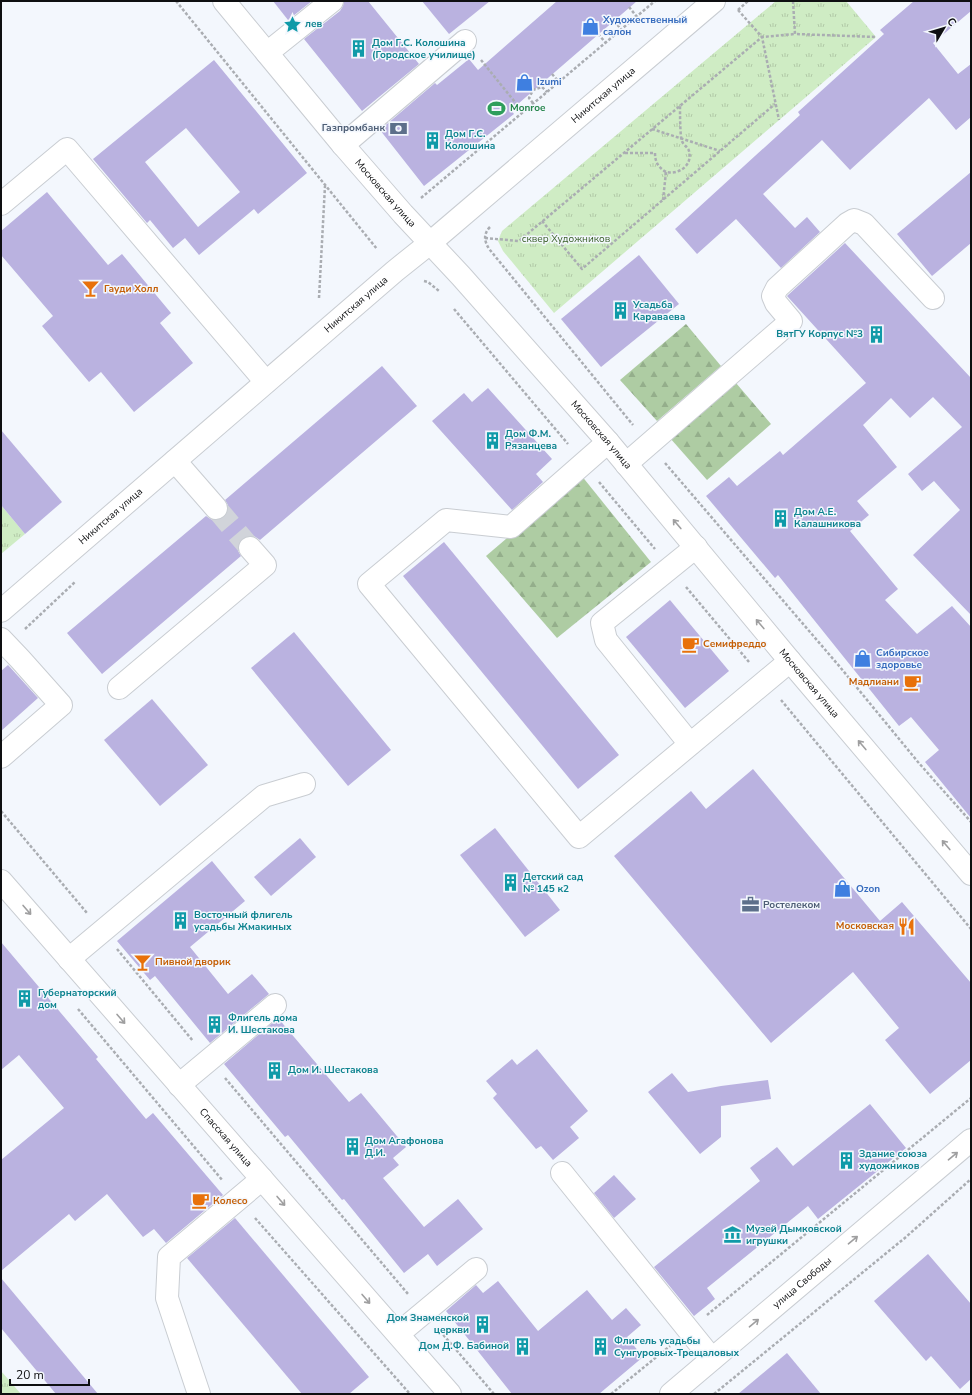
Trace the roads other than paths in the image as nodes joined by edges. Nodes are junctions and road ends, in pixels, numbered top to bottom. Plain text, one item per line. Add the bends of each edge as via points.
1 (224, 1) edge
2 (332, 1) edge
3 (714, 1) edge
4 (465, 41) road end
5 (267, 53) junction
6 (343, 145) junction
7 (1, 204) edge
8 (430, 243) junction
9 (933, 298) dead end
10 (266, 382) junction
11 (608, 442) junction
12 (175, 461) junction
13 (626, 464) junction
14 (216, 508) tunnel mouth
15 (696, 547) junction
16 (250, 548) tunnel mouth
17 (1, 611) edge
18 (1, 639) edge
19 (790, 661) junction
20 (119, 688) dead end
21 (690, 744) junction
22 (1, 757) edge
23 (304, 784) dead end
24 (971, 874) edge
25 (1, 881) edge
26 (69, 959) junction
27 (275, 1005) dead end
28 (179, 1085) junction
29 (971, 1140) edge
30 (562, 1173) dead end
31 (262, 1179) junction
32 (476, 1269) dead end
33 (398, 1334) junction
34 (712, 1359) junction
35 (199, 1394) edge
36 (450, 1394) edge
37 (671, 1394) edge

1 - 5 street, Московская улица
2 - 5 street
3 - 8 street, Никитская улица
4 - 6 street
5 - 6 street, Московская улица
6 - 8 street, Московская улица
7 - 10 street via 67,149
8 - 10 street, Никитская улица
8 - 11 street, Московская улица
9 - 13 street via 864,224 854,220 777,288 773,296 791,321
10 - 12 street, Никитская улица
11 - 13 street, Московская улица
11 - 21 street via 511,527 446,520 369,584 579,837
12 - 14 street
12 - 17 street, Никитская улица
15 -> 13 street, Московская улица
19 -> 15 street, Московская улица
15 - 21 street via 602,623 606,640
16 - 20 street via 265,565
18 - 22 street via 61,705
19 - 21 street
24 -> 19 street, Московская улица
23 - 26 street via 264,796
25 -> 26 street, Спасская улица
26 -> 28 street, Спасская улица
27 - 28 street
28 - 31 street, Спасская улица
34 -> 29 street, улица Свободы
30 - 34 street
31 -> 33 street, Спасская улица
31 - 35 street via 169,1257 167,1298
32 - 33 street
33 - 36 street, Спасская улица
34 - 37 street, улица Свободы

